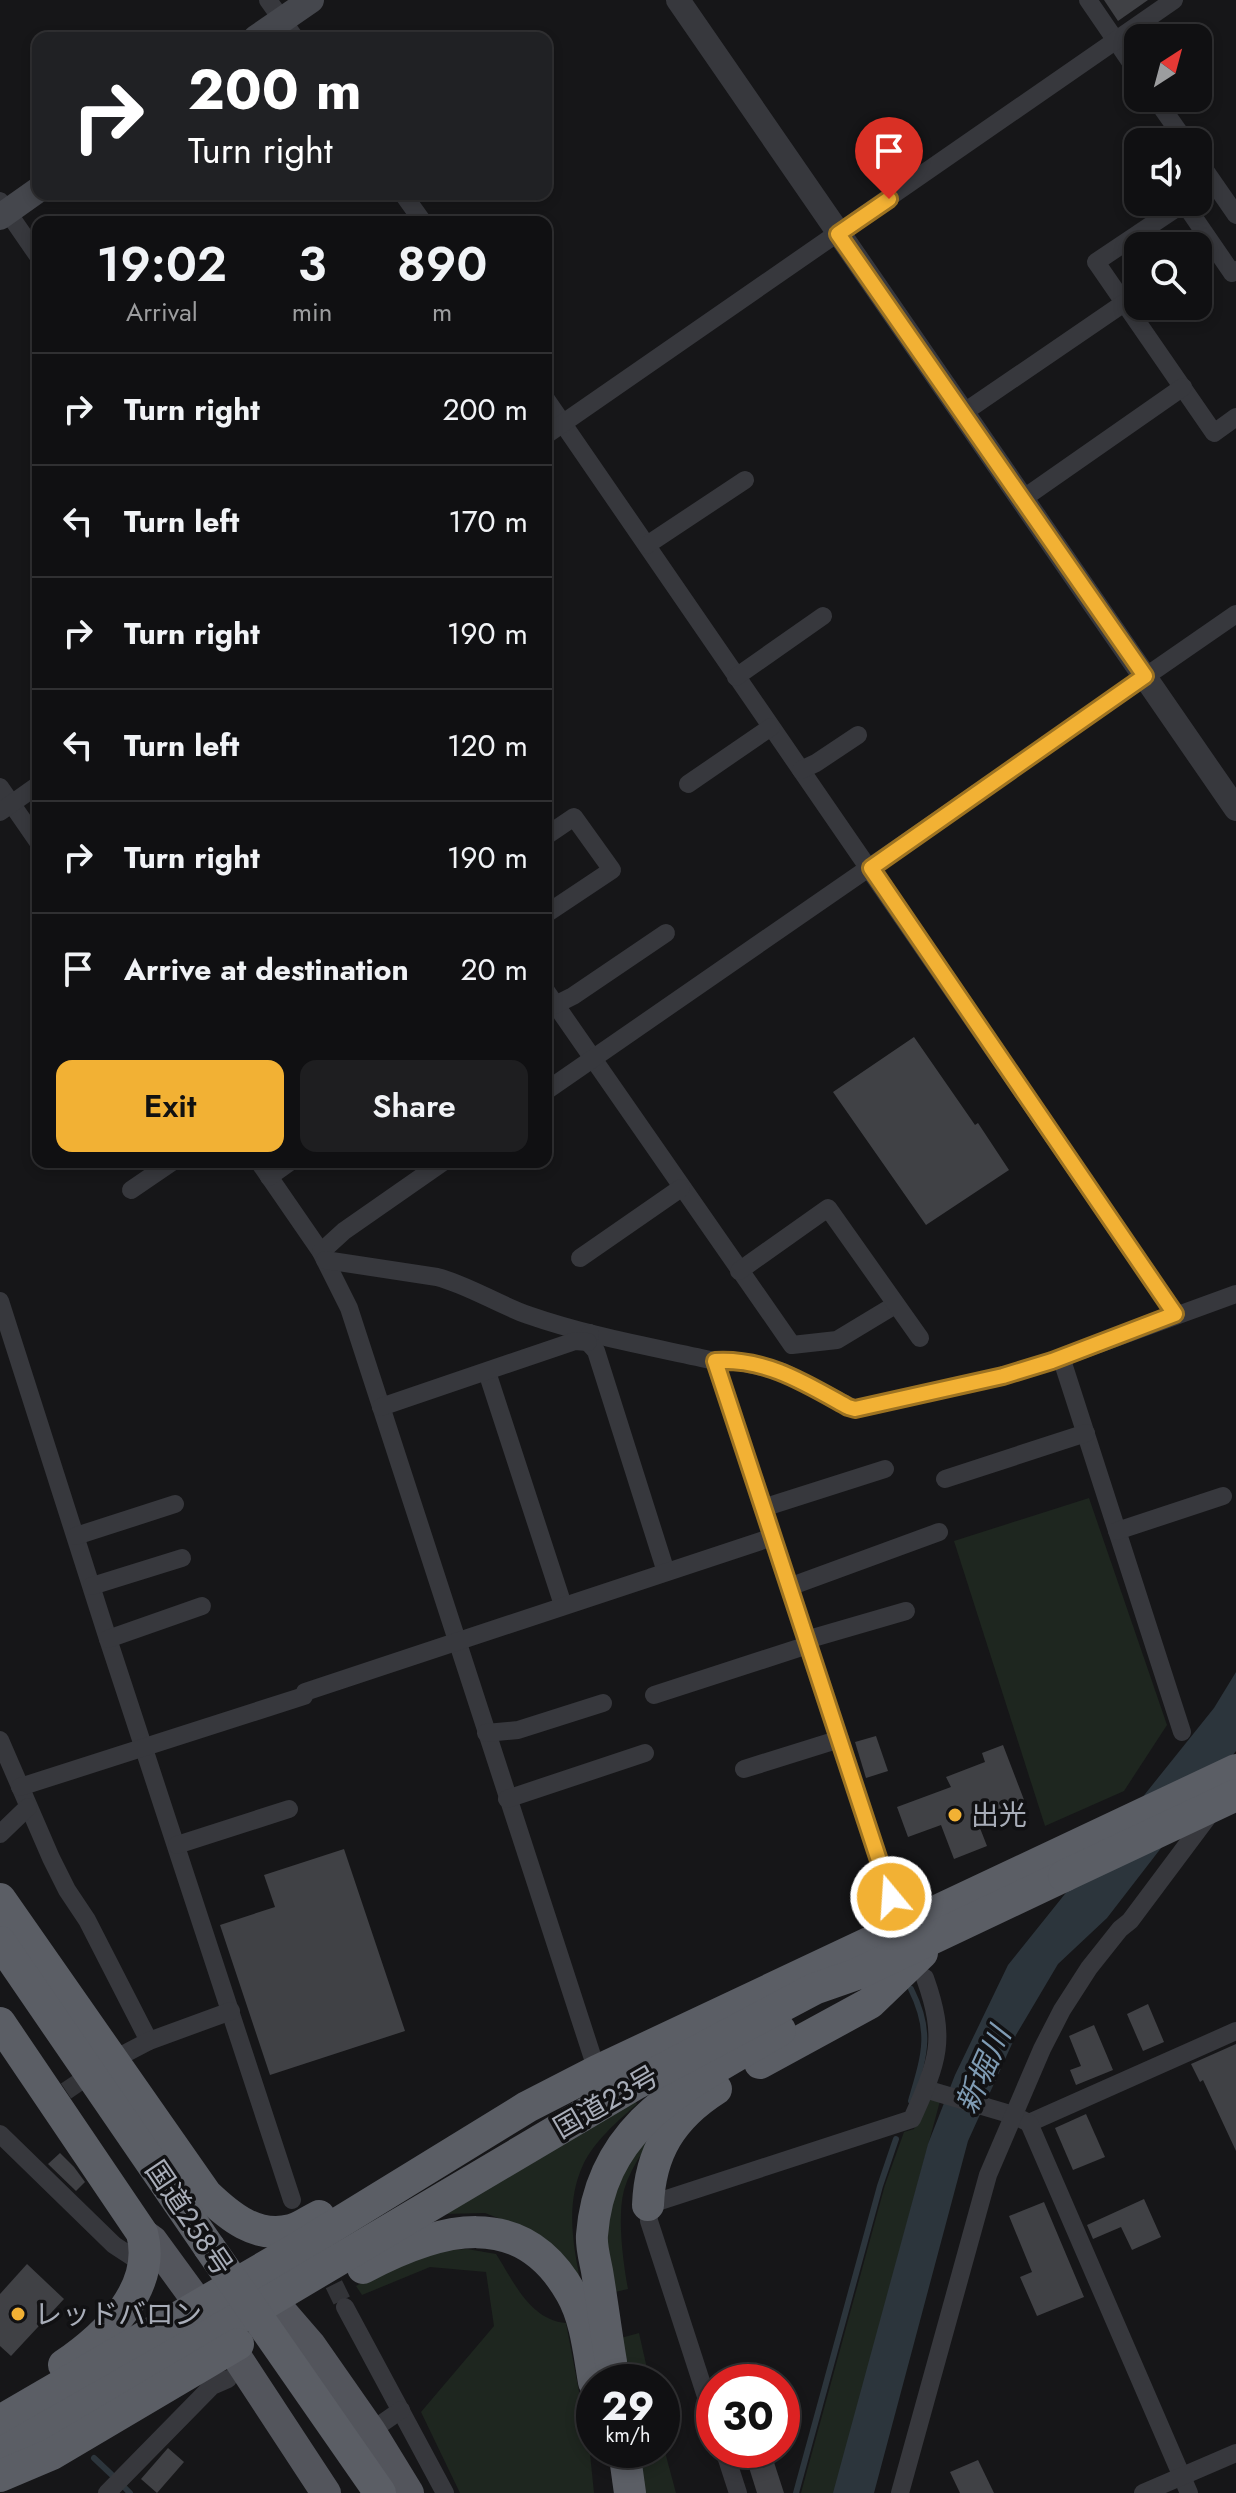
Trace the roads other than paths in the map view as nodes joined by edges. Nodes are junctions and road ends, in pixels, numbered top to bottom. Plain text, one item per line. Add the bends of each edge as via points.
1 (311, 0) edge
2 (678, 0) edge
3 (1088, 0) edge
4 (1174, 0) edge
5 (282, 19) edge
6 (264, 32) edge
7 (1115, 41) junction
8 (1124, 54) edge
9 (1212, 180) edge
10 (32, 193) edge
11 (2, 210) edge
12 (1236, 215) edge
13 (1141, 232) edge
14 (1204, 232) edge
15 (838, 234) junction
16 (1124, 243) edge
17 (1212, 244) edge
18 (32, 248) edge
19 (1236, 270) edge
20 (1124, 303) joint
21 (1136, 320) edge
22 (1183, 387) junction
23 (552, 407) edge
24 (963, 413) junction
25 (1236, 417) edge
26 (563, 423) junction
27 (552, 431) edge
28 (745, 480) dead end
29 (1021, 500) junction
30 (647, 545) junction
31 (1236, 614) edge
32 (823, 616) dead end
33 (1145, 676) junction
34 (736, 677) junction
35 (771, 727) junction
36 (858, 735) dead end
37 (801, 770) junction
38 (688, 784) dead end
39 (0, 787) edge
40 (32, 789) edge
41 (6, 808) edge
42 (1236, 809) edge
43 (552, 832) edge
44 (32, 836) edge
45 (871, 868) junction
46 (552, 910) edge
47 (666, 933) dead end
48 (552, 998) edge
49 (552, 999) edge
50 (592, 1059) junction
51 (552, 1087) edge
52 (163, 1168) edge
53 (434, 1168) edge
54 (264, 1169) edge
55 (681, 1188) junction
56 (131, 1190) dead end
57 (323, 1256) junction
58 (580, 1258) dead end
59 (739, 1271) junction
60 (1236, 1294) edge
61 (0, 1301) edge
62 (895, 1305) junction
63 (1175, 1314) junction
64 (6, 1338) edge
65 (589, 1338) junction
66 (920, 1338) dead end
67 (792, 1345) junction
68 (1061, 1357) junction
69 (715, 1361) junction
70 (487, 1372) junction
71 (783, 1372) junction
72 (381, 1407) junction
73 (1086, 1433) junction
74 (885, 1469) dead end
75 (945, 1479) dead end
76 (1223, 1496) dead end
77 (175, 1504) dead end
78 (763, 1508) junction
79 (1117, 1531) junction
80 (939, 1532) dead end
81 (76, 1536) junction
82 (773, 1537) junction
83 (182, 1558) dead end
84 (666, 1572) junction
85 (92, 1586) junction
86 (789, 1587) junction
87 (563, 1605) junction
88 (202, 1606) dead end
89 (906, 1611) dead end
90 (108, 1639) junction
91 (459, 1641) junction
92 (807, 1642) junction
93 (654, 1695) dead end
94 (603, 1703) dead end
95 (1182, 1732) dead end
96 (486, 1733) junction
97 (840, 1739) junction
98 (0, 1740) edge
99 (144, 1746) junction
100 (645, 1753) dead end
101 (744, 1769) dead end
102 (1236, 1770) edge
103 (1236, 1780) edge
104 (20, 1787) junction
105 (1236, 1795) edge
106 (507, 1799) junction
107 (28, 1807) junction
108 (289, 1809) dead end
109 (0, 1834) edge
110 (177, 1845) junction
111 (1060, 1865) junction
112 (891, 1897) dead end
113 (0, 1899) edge
114 (938, 1937) junction
115 (0, 1942) edge
116 (857, 1974) junction
117 (925, 1978) dead end
118 (0, 1979) edge
119 (231, 2011) junction
120 (0, 2023) edge
121 (1236, 2031) edge
122 (149, 2041) junction
123 (108, 2062) junction
124 (597, 2071) junction
125 (931, 2091) junction
126 (527, 2107) junction
127 (1014, 2117) junction
128 (0, 2134) edge
129 (292, 2200) dead end
130 (648, 2205) junction
131 (301, 2246) junction
132 (143, 2249) junction
133 (201, 2251) junction
134 (345, 2307) tunnel mouth
135 (274, 2313) junction
136 (217, 2336) junction
137 (591, 2364) edge
138 (611, 2364) edge
139 (696, 2366) edge
140 (401, 2410) junction
141 (0, 2419) edge
142 (0, 2431) edge
143 (371, 2431) junction
144 (1236, 2453) edge
145 (0, 2454) edge
146 (609, 2468) edge
147 (627, 2468) edge
148 (730, 2468) edge
149 (0, 2476) edge
150 (1186, 2485) edge
151 (107, 2493) edge
152 (326, 2493) edge
153 (353, 2493) edge
154 (372, 2493) edge
155 (380, 2493) edge
156 (409, 2493) edge
157 (445, 2493) edge
158 (612, 2493) edge
159 (630, 2493) edge
160 (738, 2493) edge
161 (900, 2493) edge
162 (1143, 2493) edge

1 - 5 main road
2 - 15 street
3 - 7 street
4 - 7 street
5 - 6 main road
7 - 8 street
7 - 15 street
9 - 12 street
10 - 11 main road
11 - 18 street
13 - 14 street via 1184,203
15 - 24 street
15 - 26 street
16 - 20 street via 1096,262
17 - 19 street via 1232,273
20 - 24 street
21 - 22 street
22 - 25 street via 1214,433
22 - 29 street
23 - 26 street
24 - 29 street
26 - 27 street
26 - 30 street
28 - 30 street
29 - 33 street
30 - 34 street
31 - 33 street
32 - 34 street
33 - 42 street
33 - 45 street
34 - 35 street
35 - 37 street
35 - 38 street
36 - 37 street
37 - 45 street
39 - 41 street
40 - 41 street
41 - 44 street
43 - 46 street via 574,817 612,870
45 - 50 street
45 - 63 street
47 - 48 street via 573,996
49 - 50 street
50 - 51 street
50 - 55 street
52 - 56 street
53 - 57 street via 344,1231
54 - 57 street
55 - 58 street
55 - 59 street
57 - 65 street via 437,1277
57 - 72 street via 349,1308
59 - 62 street via 828,1208
59 - 67 street
60 - 63 street
61 - 64 street
62 - 66 street
62 - 67 street via 837,1340
63 - 68 street
64 - 81 street
65 - 69 street
65 - 70 street
65 - 84 street
67 - 71 street
68 - 71 street via 1003,1376 855,1409
68 - 73 street
69 - 71 street
69 - 78 street
70 - 72 street
70 - 87 street
72 - 91 street
73 - 75 street
73 - 79 street
74 - 78 street
76 - 79 street
77 - 81 street
78 - 82 street
79 - 95 street
80 - 86 street
81 - 85 street
82 - 84 street
82 - 86 street
83 - 85 street
84 - 87 street
85 - 90 street
86 - 92 street
87 - 91 street
88 - 90 street
89 - 92 street
90 - 99 street
91 - 96 street
91 - 99 street
92 - 93 street
92 - 97 street
94 - 96 street via 518,1730
96 - 106 street
97 - 101 street
97 - 112 street
98 - 104 street
99 - 104 street
99 - 110 street
100 - 106 street
102 - 111 highway, 国道23号
103 - 127 street via 1083,1977 1042,2049
104 - 107 street
105 - 111 highway, 国道23号, bridge
106 - 124 street
107 - 109 street
107 - 122 street
108 - 110 street
110 - 119 street
111 - 114 highway, 国道23号
111 - 124 highway, 国道23号
113 - 123 highway
114 - 116 highway, 国道23号
114 - 130 highway via 870,2003 692,2104 661,2146 649,2176
115 - 133 highway, 国道258号
116 - 135 highway, 国道23号 via 814,1989 637,2083
116 - 138 highway via 820,2005 670,2097 621,2145 604,2179 592,2237
117 - 125 street via 940,2037
118 - 133 highway, 国道258号
119 - 122 street
119 - 129 street
120 - 132 highway via 59,2096
121 - 127 street
122 - 123 street
123 - 126 highway via 206,2194 243,2225 277,2232 293,2230
124 - 126 highway, 国道23号
125 - 127 street
125 - 130 street via 912,2119
126 - 131 highway, 国道23号
127 - 150 street
127 - 161 street via 988,2175
128 - 132 street via 114,2245
130 - 139 street
131 - 135 main road via 276,2273
131 - 136 highway, 国道23号
132 - 136 main road via 153,2241
132 - 141 highway via 135,2294 110,2329 30,2389
133 - 153 highway, 国道258号
133 - 155 highway, 国道258号, bridge
134 - 140 street
135 - 136 highway
135 - 137 highway via 389,2254 438,2236 478,2230 506,2234 553,2266 573,2295
135 - 143 main road via 311,2345
135 - 154 main road via 288,2364
136 - 141 highway, 国道23号
136 - 142 main road
136 - 145 highway, 国道23号
136 - 149 highway via 64,2447
136 - 151 street via 212,2386
136 - 152 main road
140 - 143 street
140 - 157 street
143 - 156 main road
144 - 150 street
146 - 158 highway
147 - 159 highway
148 - 160 street
150 - 162 street

